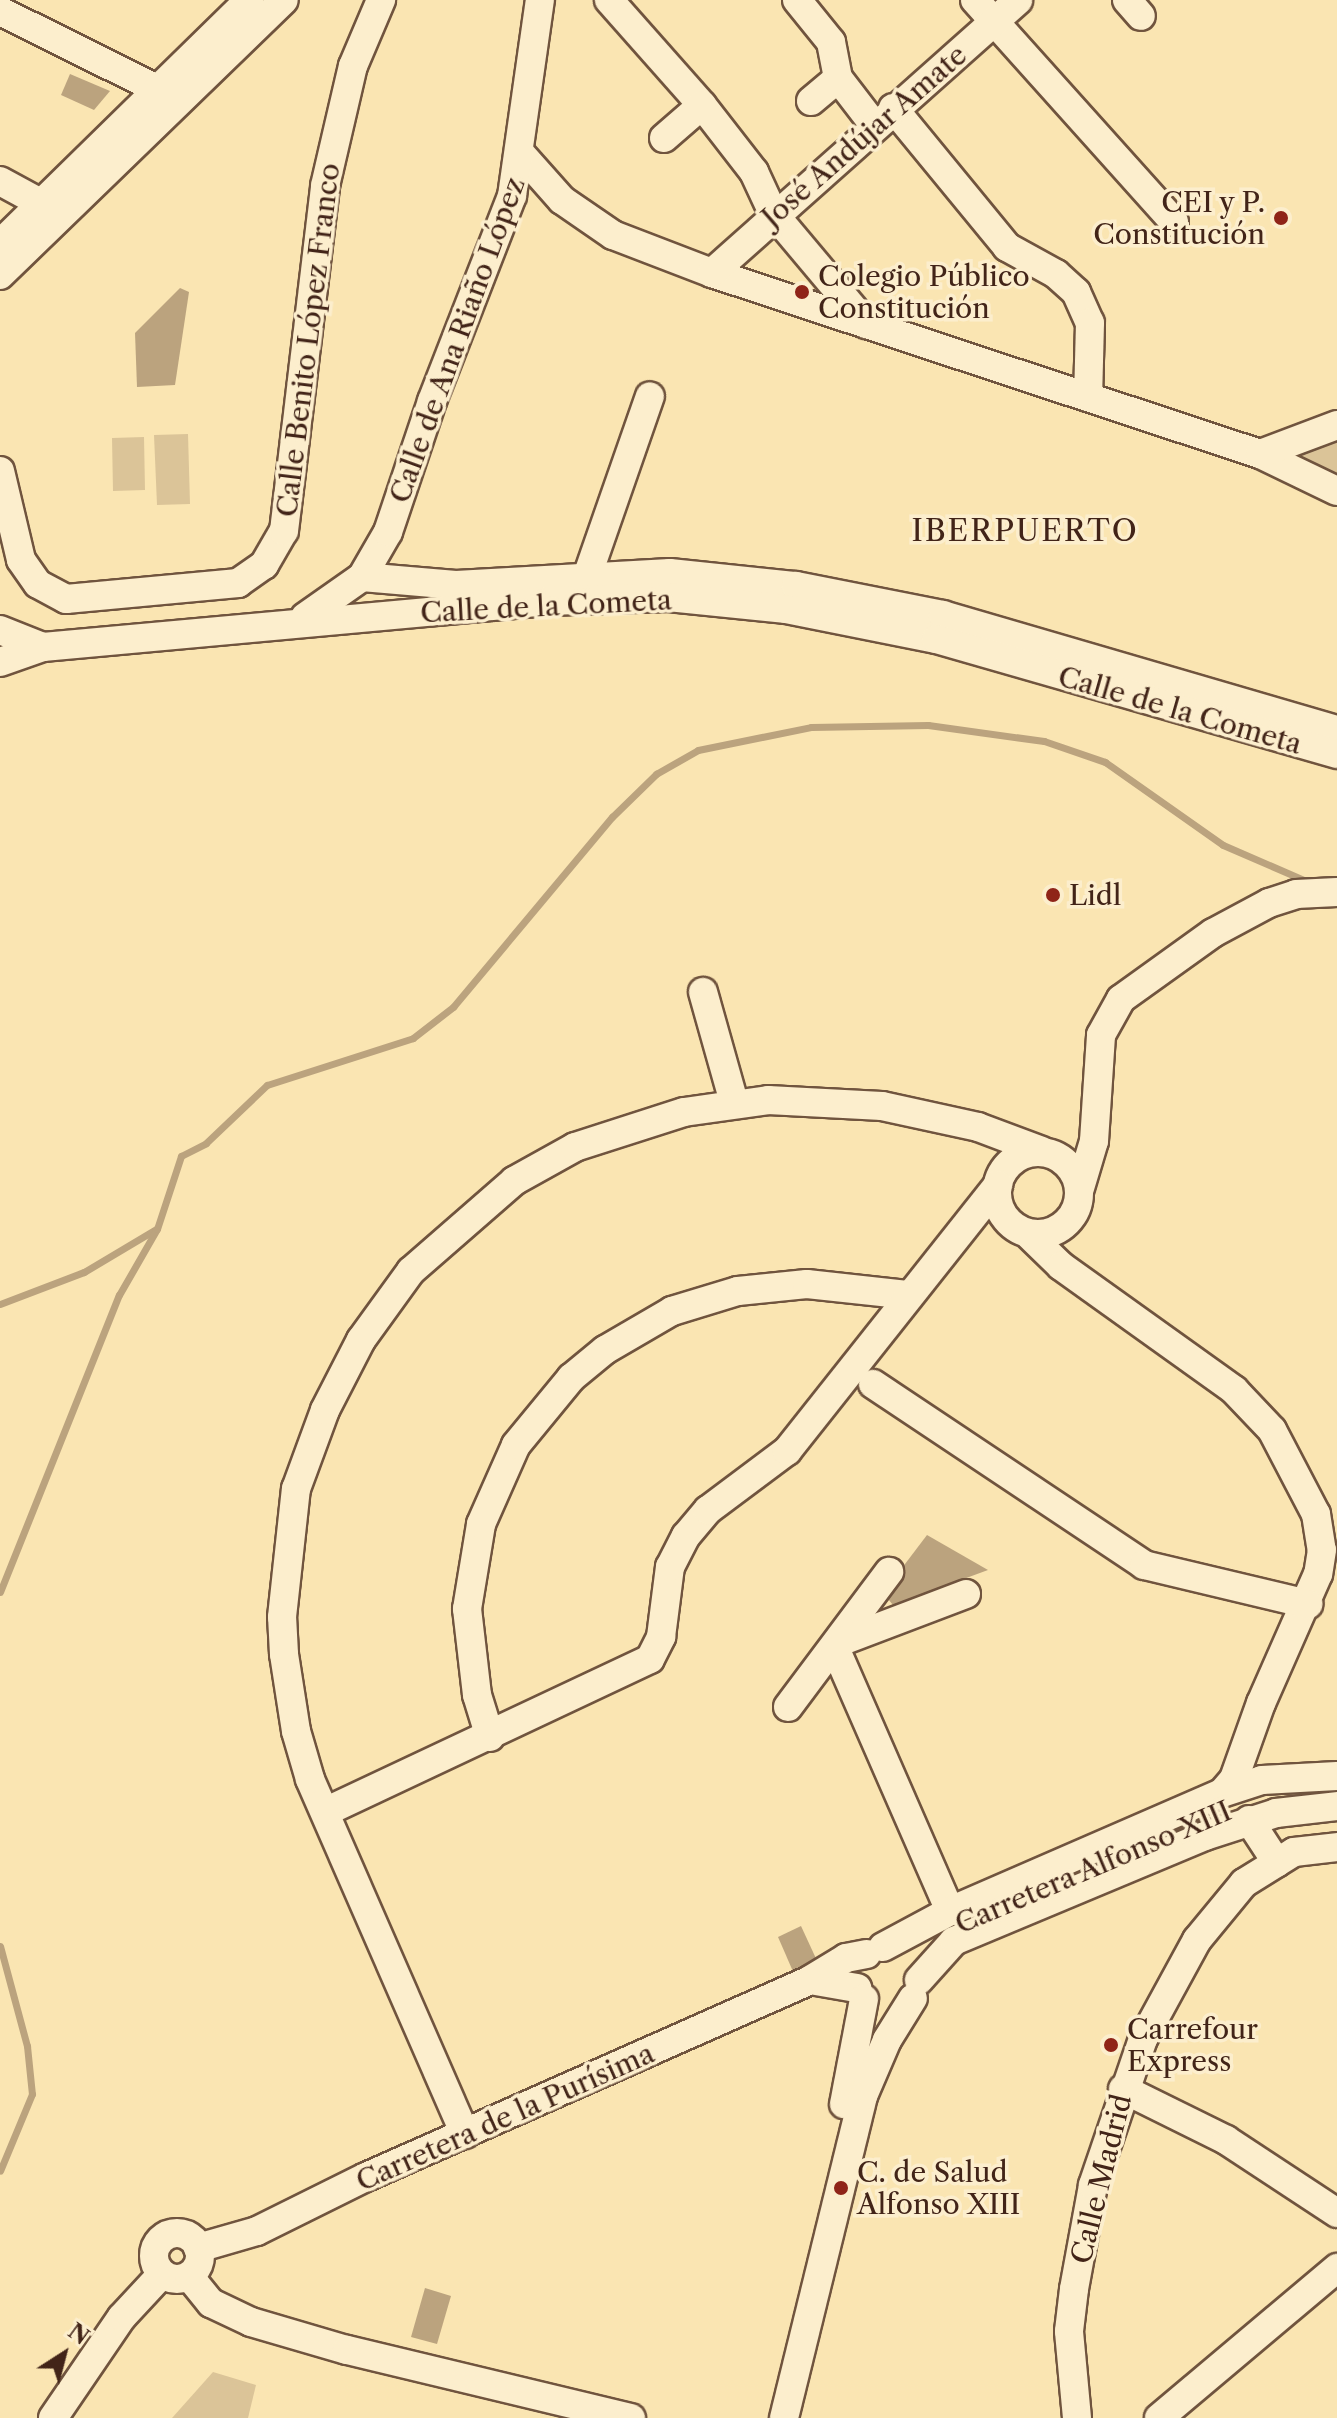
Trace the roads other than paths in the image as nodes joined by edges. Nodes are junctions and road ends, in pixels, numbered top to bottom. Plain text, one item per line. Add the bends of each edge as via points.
1 (249, 0) edge
2 (284, 0) edge
3 (381, 0) edge
4 (540, 0) edge
5 (609, 0) edge
6 (797, 0) edge
7 (975, 0) edge
8 (1018, 0) edge
9 (0, 11) edge
10 (994, 21) junction
11 (838, 78) junction
12 (170, 95) junction
13 (811, 101) dead end
14 (702, 105) junction
15 (883, 116) junction
16 (664, 138) dead end
17 (522, 155) junction
18 (0, 181) edge
19 (54, 209) junction
20 (773, 213) junction
21 (1174, 222) dead end
22 (0, 244) edge
23 (712, 273) junction
24 (0, 275) edge
25 (866, 325) junction
26 (650, 396) dead end
27 (1088, 397) junction
28 (1337, 425) edge
29 (1260, 454) junction
30 (0, 471) edge
31 (1337, 491) edge
32 (588, 574) junction
33 (362, 577) junction
34 (367, 617) junction
35 (284, 625) junction
36 (0, 630) edge
37 (43, 647) junction
38 (0, 662) edge
39 (1337, 730) edge
40 (1337, 754) edge
41 (1337, 892) edge
42 (703, 992) dead end
43 (734, 1102) junction
44 (1094, 1116) junction
45 (946, 1119) junction
46 (1048, 1153) junction
47 (1001, 1177) junction
48 (1080, 1188) junction
49 (1068, 1222) junction
50 (1027, 1233) junction
51 (1082, 1277) junction
52 (909, 1295) junction
53 (873, 1384) dead end
54 (889, 1572) dead end
55 (966, 1594) dead end
56 (1308, 1604) junction
57 (837, 1643) junction
58 (788, 1707) dead end
59 (1249, 1736) junction
60 (490, 1737) junction
61 (1337, 1776) edge
62 (1262, 1780) junction
63 (1337, 1786) edge
64 (1222, 1793) junction
65 (1337, 1806) edge
66 (325, 1812) junction
67 (1249, 1820) junction
68 (1337, 1847) edge
69 (1277, 1863) junction
70 (950, 1911) junction
71 (884, 1950) junction
72 (810, 1980) junction
73 (916, 1989) junction
74 (860, 1994) junction
75 (1123, 2089) junction
76 (465, 2134) junction
77 (1337, 2213) edge
78 (198, 2248) junction
79 (1337, 2268) edge
80 (176, 2275) junction
81 (1080, 2416) edge
82 (53, 2418) edge
83 (631, 2418) edge
84 (764, 2418) edge
85 (784, 2418) edge
86 (1159, 2418) edge

1 - 12 street
2 - 12 street
3 - 30 street, Calle Benito López Franco via 353,66 325,186 284,531 276,549 252,576 238,583 66,599 38,584 21,560
4 - 17 street, Calle de Ana Riaño López
5 - 14 street
6 - 11 street via 836,49
7 - 10 street
8 - 10 street, José Andújar Amate
9 - 12 street
10 - 15 street, José Andújar Amate
10 - 21 street
11 - 13 street
11 - 15 street
12 - 19 street
14 - 16 street
14 - 20 street via 754,172
15 - 20 street, José Andújar Amate
15 - 27 street via 1007,247 1056,274 1076,292 1090,323
17 - 23 street via 585,219
17 - 33 street, Calle de Ana Riaño López via 512,196 432,401 388,532
18 - 19 street
19 - 22 street
19 - 24 street
20 - 23 street, José Andújar Amate
20 - 25 street
23 - 25 street
25 - 27 street
26 - 32 street, Calle de la Cometa
27 - 29 street
28 - 29 street
29 - 31 street
32 - 33 street, Calle de la Cometa via 456,585
32 - 39 street, Calle de la Cometa via 731,578 866,598 975,624
33 - 34 street via 356,600
33 - 35 street, Calle de la Cometa via 319,611
34 - 35 street, Calle de la Cometa
34 - 40 street, Calle de la Cometa via 596,597 668,597 786,609 936,639
35 - 37 street, Calle de la Cometa
36 - 37 street, Calle de la Cometa
37 - 38 street, Calle de la Cometa
41 - 44 street via 1296,894 1269,903 1213,933 1121,999 1101,1035
42 - 43 street
43 - 45 street via 849,1103
43 - 66 street via 608,1134 514,1181 411,1271 361,1340 325,1410 296,1489 282,1617 296,1731
44 - 46 street via 1085,1133
44 - 48 street via 1089,1165
45 - 46 street
45 - 47 street via 980,1138
46 - 47 street via 1021,1155
46 - 48 street via 1067,1163
47 - 50 street via 1003,1215
47 - 52 street
48 - 49 street
49 - 50 street via 1042,1235
49 - 51 street via 1069,1251
50 - 51 street via 1052,1259
51 - 56 street via 1234,1390 1272,1430 1320,1529 1318,1574
52 - 60 street via 787,1451 708,1510 686,1536 670,1567 661,1637 650,1659
52 - 60 street via 807,1284 738,1291 672,1311 605,1350 571,1378 516,1445 478,1538 467,1609 469,1653
53 - 56 street via 1144,1565
54 - 57 street
55 - 57 street
56 - 59 street
57 - 58 street
57 - 70 street via 838,1663
59 - 62 street
59 - 64 street via 1234,1779
60 - 66 street
61 - 62 street, Carretera Alfonso XIII
62 - 64 street, Carretera de la Purísima
63 - 71 street, Carretera Alfonso XIII via 1260,1799 1187,1822
64 - 70 street, Carretera de la Purísima
65 - 67 street, Carretera Alfonso XIII
66 - 76 street
67 - 69 street
67 - 73 street, Carretera Alfonso XIII via 954,1941
68 - 69 street, Calle Madrid via 1294,1852
69 - 75 street, Calle Madrid via 1244,1883 1197,1940 1143,2039
70 - 71 street, Carretera de la Purísima
71 - 72 street, Carretera de la Purísima via 837,1963
71 - 73 street via 914,1962
71 - 74 street via 857,1969
72 - 74 street
72 - 76 street, Carretera de la Purísima
73 - 74 street via 888,2010
73 - 85 street, Carretera Alfonso XIII via 863,2096
74 - 84 street via 855,2060
75 - 77 street via 1226,2140
75 - 81 street, Calle Madrid via 1093,2185 1074,2289 1069,2331
76 - 78 street, Carretera de la Purísima via 257,2231
78 - 80 street via 198,2263
78 - 80 street via 182,2234 163,2238 154,2257
79 - 86 street
80 - 82 street via 122,2317
80 - 83 street via 211,2303 251,2322

